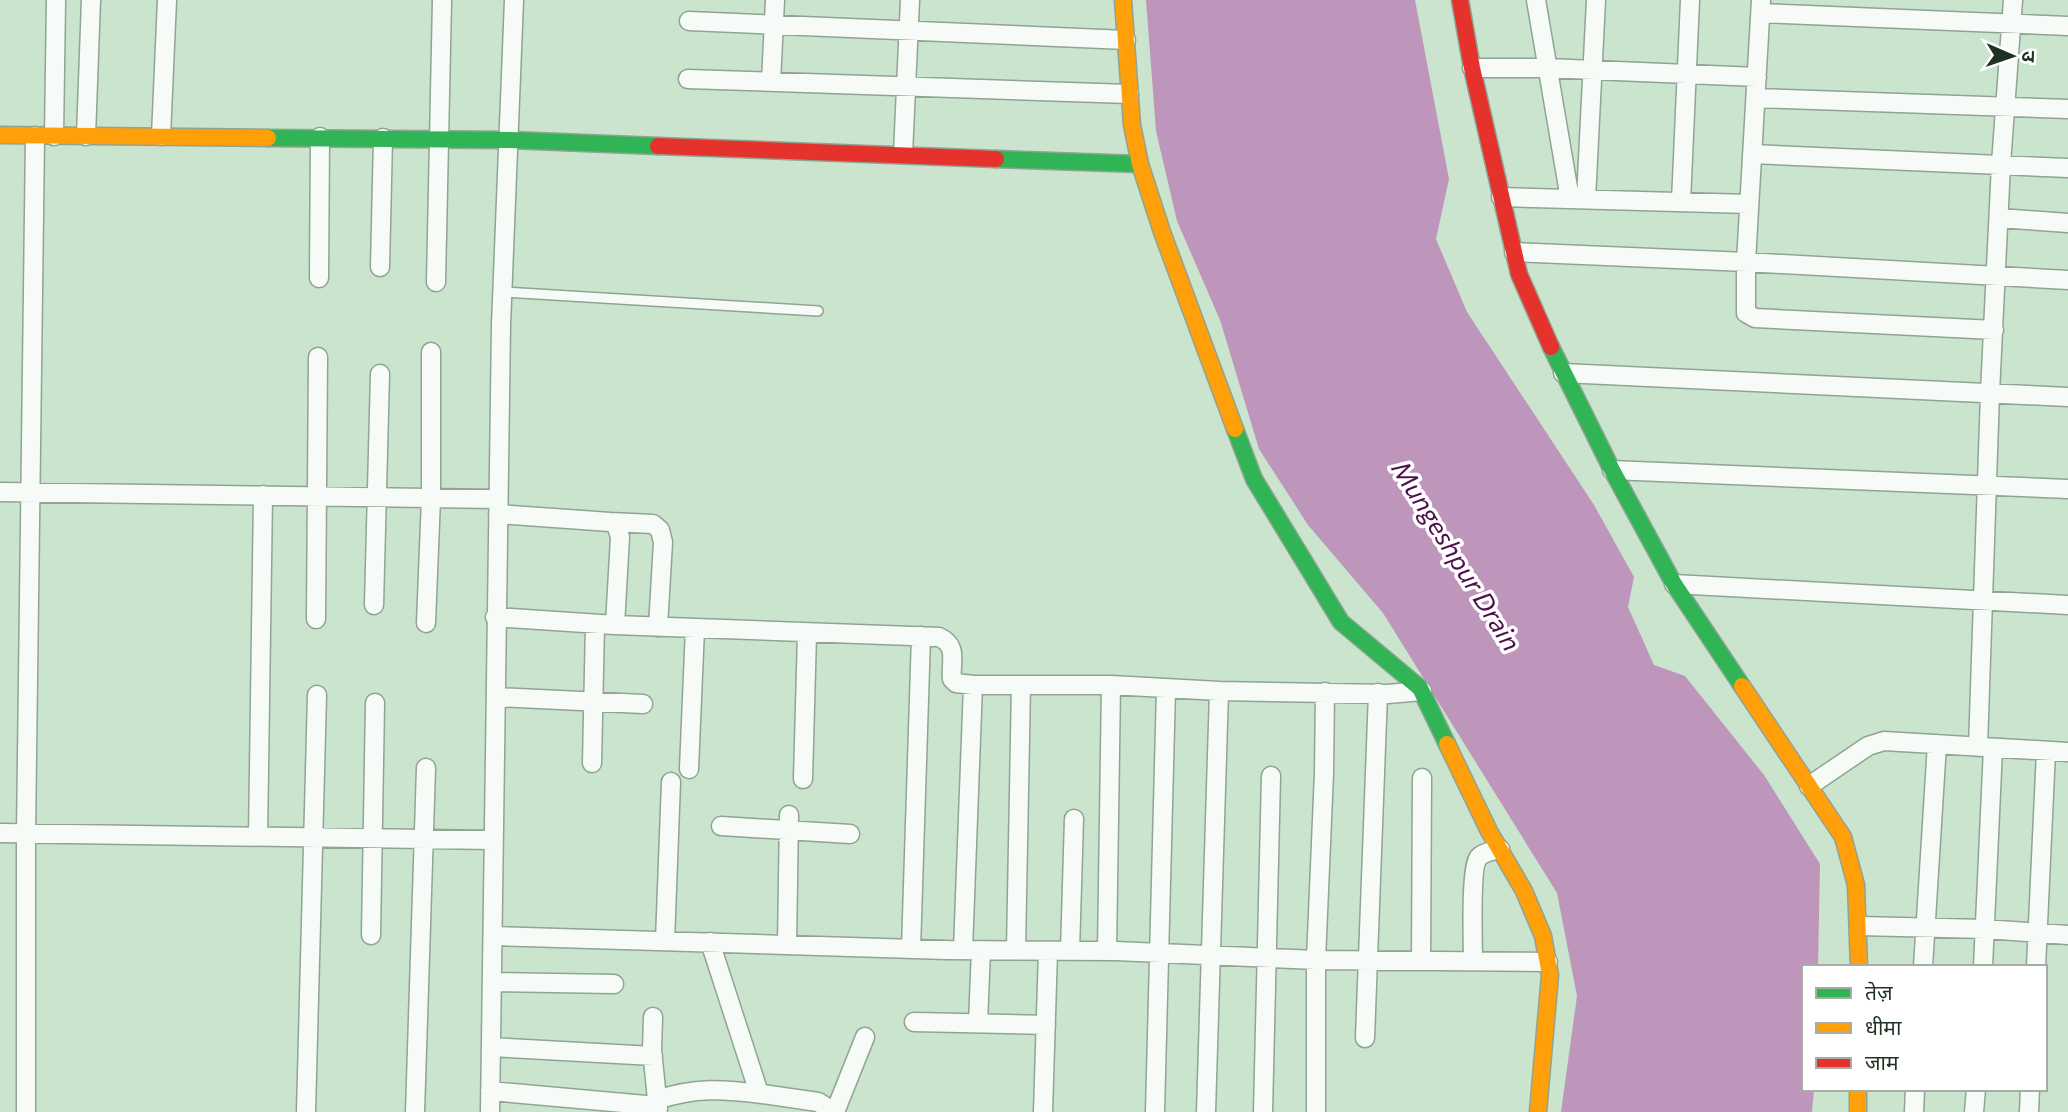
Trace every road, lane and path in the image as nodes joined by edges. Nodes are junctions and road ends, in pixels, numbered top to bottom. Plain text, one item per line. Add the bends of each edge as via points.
1 (56, 0) edge
2 (91, 0) edge
3 (167, 0) edge
4 (442, 0) edge
5 (514, 0) edge
6 (775, 0) edge
7 (910, 0) edge
8 (1123, 0) edge
9 (1460, 0) edge
10 (1536, 0) edge
11 (1596, 0) edge
12 (1690, 0) edge
13 (2013, 0) edge
14 (1761, 6) edge
15 (689, 21) dead end
16 (2011, 25) junction
17 (774, 26) junction
18 (2068, 26) edge
19 (909, 32) junction
20 (1126, 40) junction
21 (1472, 68) junction
22 (1547, 68) junction
23 (1593, 69) junction
24 (1687, 73) junction
25 (1756, 77) junction
26 (688, 79) dead end
27 (771, 82) junction
28 (906, 86) junction
29 (1129, 94) junction
30 (1756, 98) junction
31 (2006, 106) junction
32 (2068, 109) edge
33 (0, 135) edge
34 (36, 136) junction
35 (54, 136) junction
36 (86, 136) junction
37 (162, 136) junction
38 (320, 137) junction
39 (383, 138) junction
40 (439, 139) junction
41 (510, 140) junction
42 (1752, 154) junction
43 (903, 155) junction
44 (1140, 164) junction
45 (2001, 164) junction
46 (2068, 168) edge
47 (1501, 197) junction
48 (1578, 199) junction
49 (1681, 202) junction
50 (1749, 204) junction
51 (1999, 218) junction
52 (2068, 223) edge
53 (1514, 252) junction
54 (1746, 261) junction
55 (380, 267) dead end
56 (1997, 275) junction
57 (319, 278) dead end
58 (2068, 280) edge
59 (436, 282) dead end
60 (502, 292) junction
61 (817, 311) dead end
62 (1994, 330) junction
63 (431, 352) dead end
64 (318, 357) dead end
65 (1563, 373) junction
66 (380, 374) dead end
67 (1990, 393) junction
68 (2068, 397) edge
69 (1612, 470) junction
70 (1986, 486) junction
71 (2068, 489) edge
72 (0, 492) edge
73 (30, 492) junction
74 (263, 495) junction
75 (318, 496) junction
76 (377, 497) junction
77 (430, 498) junction
78 (498, 506) junction
79 (610, 522) junction
80 (1674, 584) junction
81 (1981, 600) junction
82 (374, 605) dead end
83 (2068, 605) edge
84 (495, 617) junction
85 (317, 619) dead end
86 (426, 623) dead end
87 (595, 624) junction
88 (615, 625) junction
89 (657, 627) junction
90 (695, 628) junction
91 (807, 634) junction
92 (921, 636) junction
93 (973, 685) junction
94 (1021, 685) junction
95 (1111, 685) junction
96 (1166, 689) junction
97 (1219, 691) junction
98 (1422, 691) junction
99 (1325, 692) junction
100 (1378, 693) junction
101 (317, 695) dead end
102 (496, 697) junction
103 (593, 702) junction
104 (375, 703) dead end
105 (643, 704) dead end
106 (1937, 744) junction
107 (1985, 748) junction
108 (2046, 751) junction
109 (2068, 752) edge
110 (592, 763) dead end
111 (426, 768) dead end
112 (689, 769) dead end
113 (1271, 776) dead end
114 (1422, 778) dead end
115 (803, 779) dead end
116 (671, 782) dead end
117 (1809, 786) junction
118 (1074, 819) dead end
119 (789, 822) junction
120 (721, 826) dead end
121 (0, 833) edge
122 (26, 834) junction
123 (850, 834) dead end
124 (258, 837) junction
125 (312, 838) junction
126 (372, 838) junction
127 (425, 839) junction
128 (494, 840) junction
129 (1500, 849) junction
130 (1859, 926) junction
131 (1926, 928) junction
132 (1985, 929) junction
133 (2038, 932) junction
134 (371, 935) dead end
135 (2068, 935) edge
136 (493, 936) junction
137 (665, 941) junction
138 (710, 942) junction
139 (787, 945) junction
140 (911, 949) junction
141 (972, 950) junction
142 (1016, 950) junction
143 (1048, 951) junction
144 (1070, 951) junction
145 (1107, 951) junction
146 (1160, 954) junction
147 (1209, 956) junction
148 (1266, 959) junction
149 (1316, 960) junction
150 (1368, 960) junction
151 (1421, 961) junction
152 (1473, 961) junction
153 (1548, 962) junction
154 (1859, 965) edge
155 (1923, 965) edge
156 (1983, 965) edge
157 (2036, 965) edge
158 (493, 982) junction
159 (614, 984) dead end
160 (653, 1017) dead end
161 (914, 1022) dead end
162 (978, 1023) junction
163 (1046, 1025) junction
164 (865, 1037) dead end
165 (1365, 1038) dead end
166 (491, 1047) junction
167 (653, 1056) junction
168 (491, 1091) junction
169 (1858, 1091) edge
170 (1915, 1091) edge
171 (1976, 1091) edge
172 (2030, 1091) edge
173 (762, 1094) junction
174 (657, 1106) edge
175 (26, 1112) edge
176 (306, 1112) edge
177 (415, 1112) edge
178 (490, 1112) edge
179 (835, 1112) edge
180 (1043, 1112) edge
181 (1155, 1112) edge
182 (1206, 1112) edge
183 (1264, 1112) edge
184 (1316, 1112) edge
185 (1538, 1112) edge
186 (1858, 1112) edge
187 (1914, 1112) edge
188 (1974, 1112) edge
189 (2029, 1112) edge

1 - 35 street
2 - 36 street
3 - 37 street
4 - 40 street
5 - 41 street
6 - 17 street
7 - 19 street
8 - 20 street
9 - 21 street
10 - 22 street
11 - 23 street
12 - 24 street
13 - 16 street
14 - 16 street
14 - 25 street
15 - 17 street
16 - 18 street
16 - 31 street
17 - 19 street
17 - 27 street
19 - 20 street
19 - 28 street
20 - 29 street
21 - 22 street
21 - 47 street
22 - 23 street
22 - 48 street
23 - 24 street
23 - 48 street
24 - 25 street
24 - 49 street
25 - 30 street
26 - 27 street
27 - 28 street
28 - 29 street
28 - 43 street
29 - 44 street
30 - 31 street
30 - 42 street
31 - 32 street
31 - 45 street
33 - 34 street
34 - 35 street
34 - 73 street
35 - 36 street
36 - 37 street
37 - 38 street
38 - 39 street
38 - 57 street
39 - 40 street
39 - 55 street
40 - 41 street
40 - 59 street
41 - 43 street
41 - 60 street
42 - 45 street
42 - 50 street
43 - 44 street
44 - 98 street via 1254,479 1341,622
45 - 46 street
45 - 51 street
47 - 48 street
47 - 53 street
48 - 49 street
49 - 50 street
50 - 54 street
51 - 52 street
51 - 56 street
53 - 54 street
53 - 65 street via 1519,274
54 - 56 street
54 - 62 street via 1746,313 1755,318
56 - 58 street
56 - 62 street
60 - 61 lane
60 - 78 street
62 - 67 street
63 - 77 street
64 - 75 street
65 - 67 street
65 - 69 street
66 - 76 street
67 - 68 street
67 - 70 street
69 - 70 street
69 - 80 street
70 - 71 street
70 - 81 street
72 - 73 street
73 - 74 street
73 - 122 street
74 - 75 street
74 - 124 street
75 - 76 street
75 - 85 street
76 - 77 street
76 - 82 street
77 - 78 street
77 - 86 street
78 - 79 street
78 - 84 street
79 - 88 street via 619,529 620,537
79 - 89 street via 653,524 660,530
80 - 81 street
80 - 117 street
81 - 83 street
81 - 107 street
84 - 87 street
84 - 102 street
87 - 88 street
87 - 103 street
88 - 89 street
89 - 90 street
90 - 91 street
90 - 112 street
91 - 92 street
91 - 115 street
92 - 93 street via 948,641 953,650 953,680
92 - 140 street
93 - 94 street
93 - 141 street
94 - 95 street
94 - 142 street
95 - 96 street
95 - 145 street
96 - 97 street
96 - 146 street
97 - 99 street
97 - 147 street
98 - 100 street
98 - 129 street
99 - 100 street
99 - 149 street
100 - 150 street
101 - 125 street
102 - 103 street
102 - 128 street
103 - 105 street
103 - 110 street
104 - 126 street
106 - 107 street
106 - 117 street via 1875,743
106 - 131 street
107 - 108 street
107 - 132 street
108 - 109 street
108 - 133 street
111 - 127 street
113 - 148 street
114 - 151 street
116 - 137 street
117 - 130 street via 1848,848
118 - 144 street
119 - 120 street
119 - 123 street
119 - 139 street
121 - 122 street
122 - 124 street
122 - 175 street
124 - 125 street
125 - 126 street
125 - 176 street
126 - 127 street
126 - 134 street
127 - 128 street
127 - 177 street
128 - 136 street
129 - 152 street via 1476,860
129 - 153 street via 1537,919
130 - 131 street
130 - 154 street
131 - 132 street
131 - 155 street
132 - 133 street
132 - 156 street
133 - 135 street
133 - 157 street
136 - 137 street
136 - 158 street
137 - 138 street
138 - 139 street
138 - 173 street via 736,1029
139 - 140 street
140 - 141 street
141 - 142 street
141 - 162 street
142 - 143 street
143 - 144 street
143 - 163 street
144 - 145 street
145 - 146 street
146 - 147 street
146 - 181 street
147 - 148 street
147 - 182 street
148 - 149 street
148 - 183 street
149 - 150 street
149 - 184 street
150 - 151 street
150 - 165 street
151 - 152 street
152 - 153 street
153 - 185 street
158 - 159 street
158 - 166 street
160 - 167 street
161 - 162 street
162 - 163 street
163 - 180 street
164 - 179 street
166 - 167 street
166 - 168 street
167 - 174 street
168 - 174 street
168 - 178 street
169 - 186 street
170 - 187 street
171 - 188 street
172 - 189 street
173 - 174 street via 717,1088 679,1092
173 - 179 street via 818,1102

